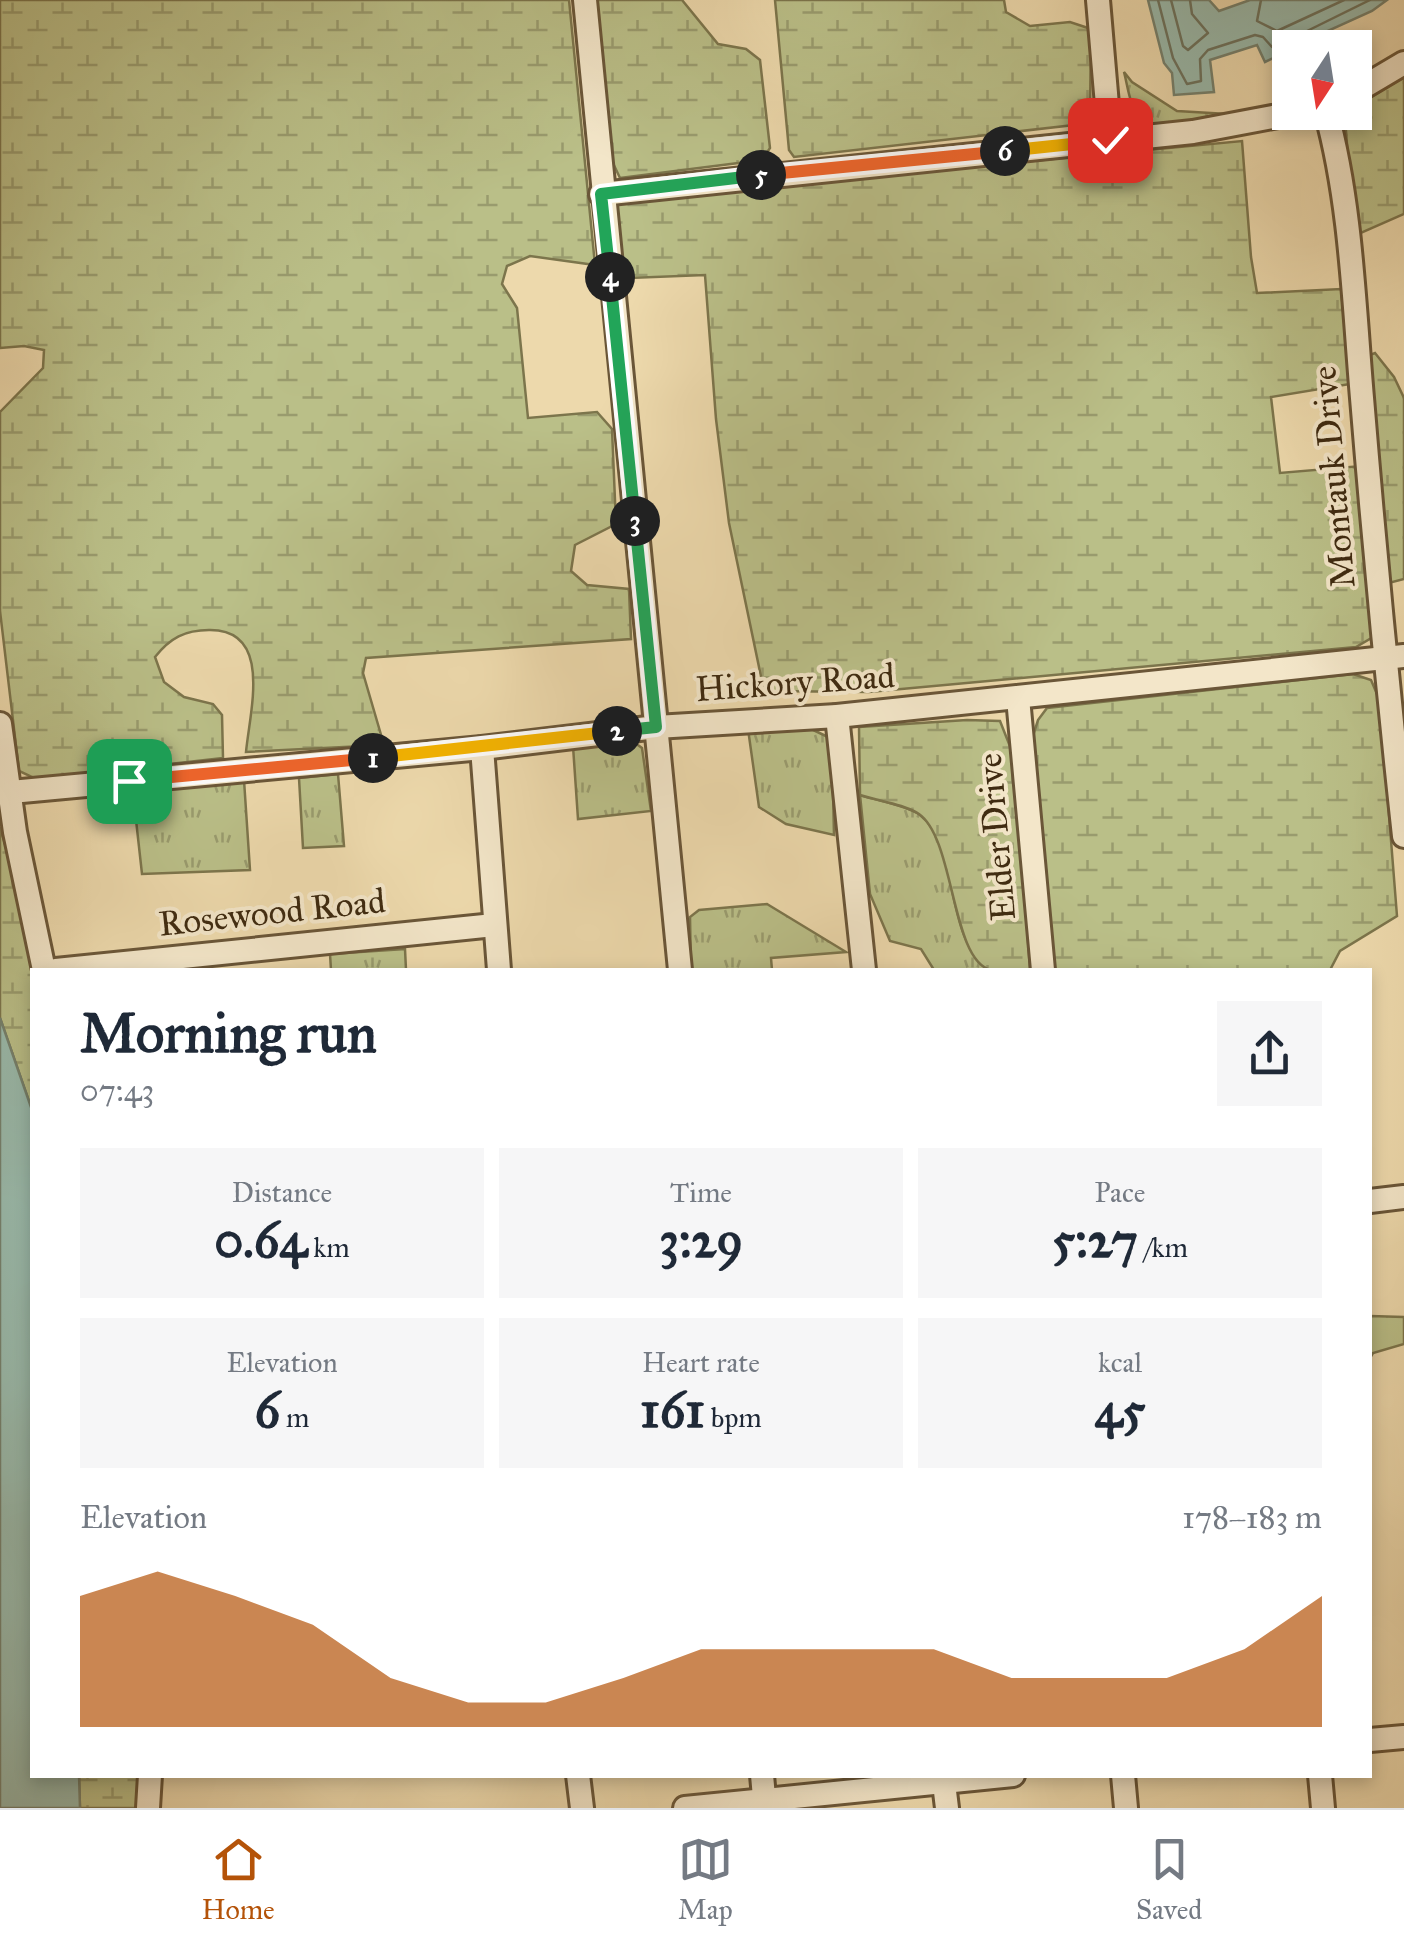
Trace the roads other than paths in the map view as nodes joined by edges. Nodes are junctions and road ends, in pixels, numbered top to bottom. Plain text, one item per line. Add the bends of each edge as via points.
1 (584, 0) edge
2 (1098, 0) edge
3 (1404, 62) edge
4 (1372, 82) edge
5 (1272, 117) edge
6 (1331, 130) edge
7 (1110, 140) junction
8 (601, 194) junction
9 (1394, 657) edge
10 (1018, 698) junction
11 (837, 716) junction
12 (0, 724) edge
13 (656, 727) junction
14 (482, 748) junction
15 (11, 792) junction
16 (1404, 836) edge
17 (494, 924) junction
18 (44, 968) edge
19 (75, 968) edge
20 (499, 968) edge
21 (680, 968) edge
22 (864, 968) edge
23 (1043, 968) edge
24 (1404, 1197) edge
25 (1372, 1201) edge
26 (1404, 1737) edge
27 (1372, 1740) edge
28 (150, 1778) edge
29 (578, 1778) edge
30 (762, 1778) edge
31 (1123, 1778) edge
32 (1320, 1778) edge
33 (944, 1779) edge
34 (765, 1804) edge
35 (148, 1808) edge
36 (582, 1808) edge
37 (685, 1808) edge
38 (947, 1808) edge
39 (1126, 1808) edge
40 (1323, 1808) edge

1 - 8 street
2 - 7 street
3 - 4 street
5 - 7 street
6 - 9 street, Montauk Drive
7 - 8 street
8 - 13 street
9 - 10 street, Hickory Road
9 - 16 street, Montauk Drive
10 - 11 street, Hickory Road
10 - 23 street, Elder Drive
11 - 13 street, Hickory Road
11 - 22 street
12 - 15 street
13 - 14 street, Hickory Road
13 - 21 street
14 - 15 street, Hickory Road
14 - 17 street
15 - 18 street
17 - 19 street, Rosewood Road
17 - 20 street
24 - 25 street
26 - 27 street
28 - 35 street
29 - 36 street
30 - 34 street
31 - 39 street
32 - 40 street
33 - 34 street
33 - 38 street
34 - 37 street

